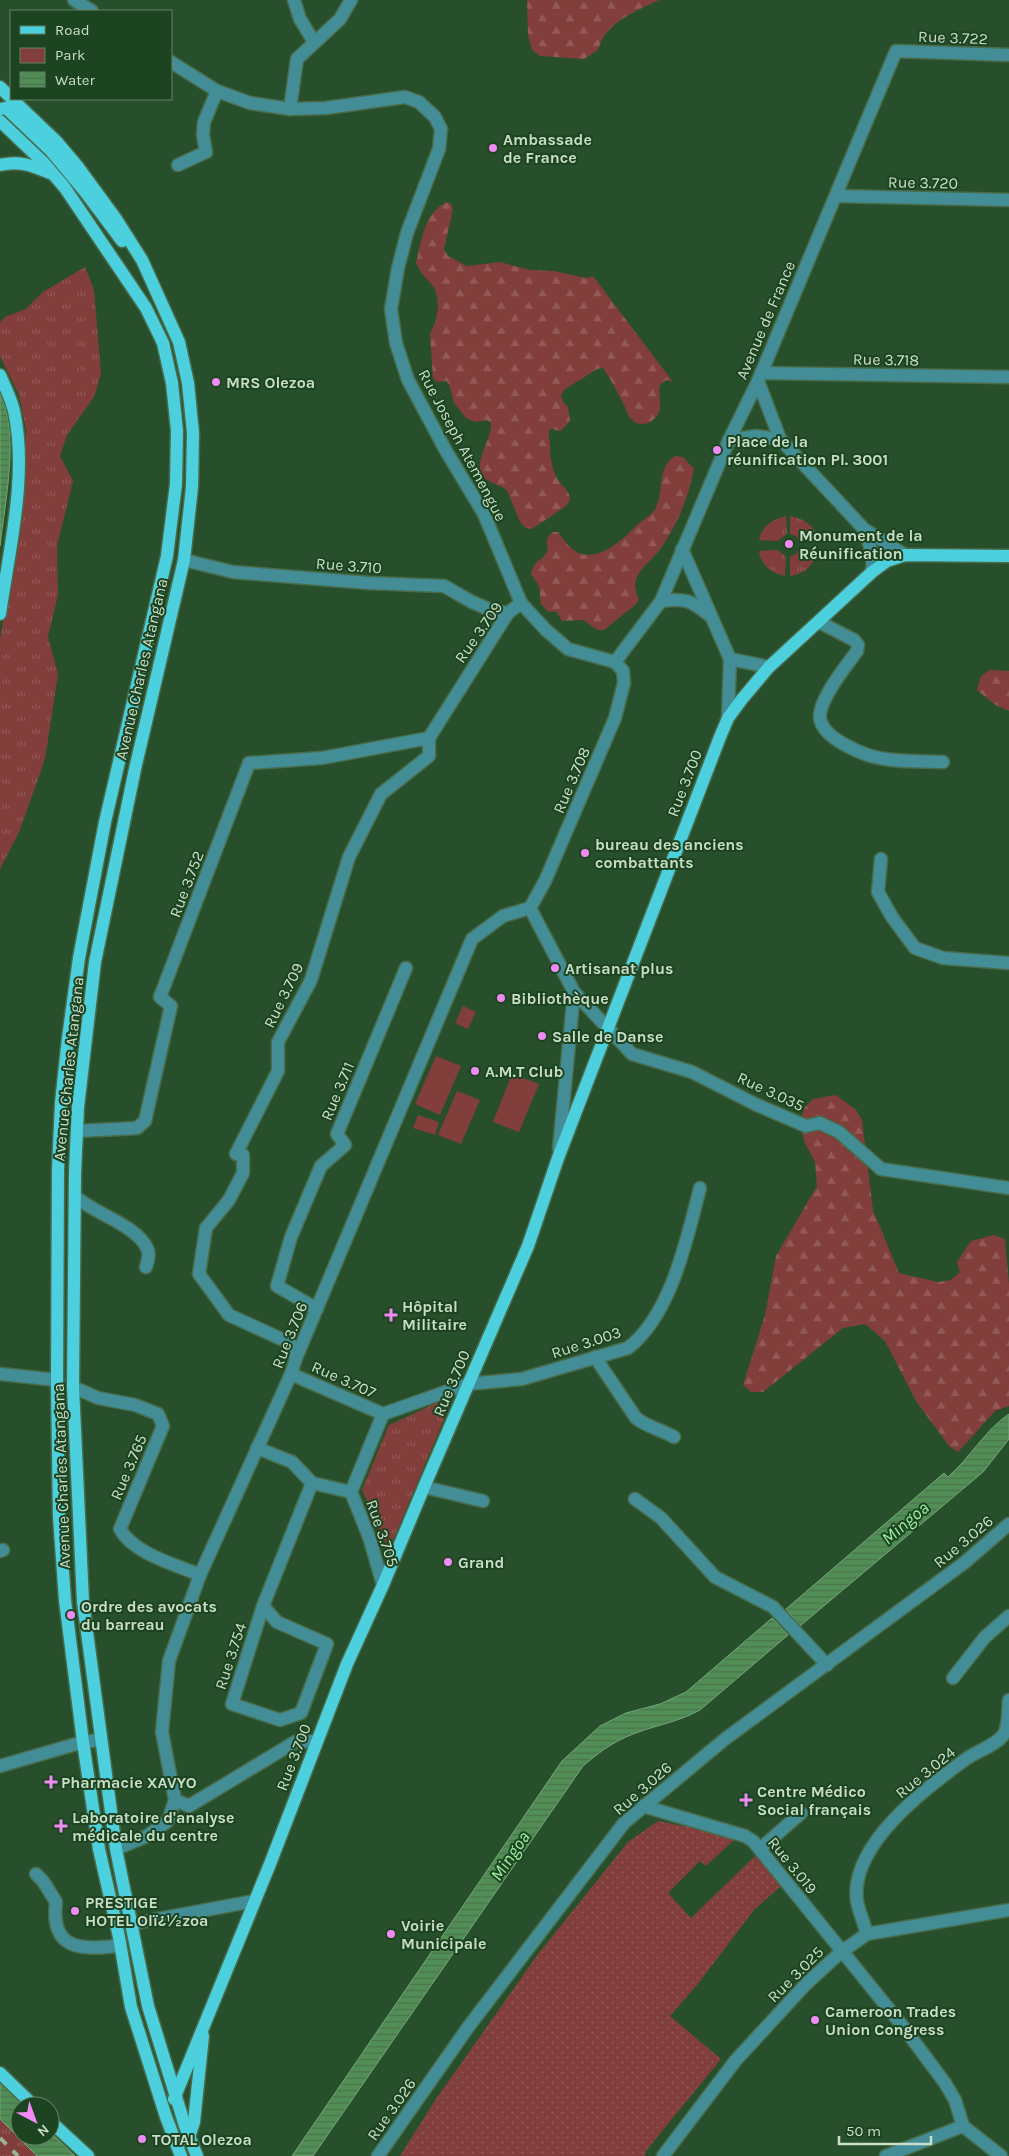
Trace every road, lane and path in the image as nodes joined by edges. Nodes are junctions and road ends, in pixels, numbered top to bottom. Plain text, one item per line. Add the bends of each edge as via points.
1 (74, 0) edge
2 (294, 0) edge
3 (351, 0) edge
4 (90, 10) edge
5 (314, 42) junction
6 (896, 51) joint
7 (1009, 55) edge
8 (172, 63) edge
9 (217, 90) junction
10 (6, 99) edge
11 (290, 109) junction
12 (1, 123) edge
13 (0, 165) edge
14 (178, 165) dead end
15 (52, 174) junction
16 (836, 196) junction
17 (1009, 200) edge
18 (0, 375) edge
19 (760, 377) junction
20 (1009, 378) edge
21 (780, 439) junction
22 (729, 440) junction
23 (864, 529) junction
24 (682, 549) junction
25 (905, 555) junction
26 (1009, 556) edge
27 (184, 560) junction
28 (872, 572) junction
29 (661, 601) junction
30 (521, 603) junction
31 (508, 613) junction
32 (0, 614) edge
33 (711, 616) junction
34 (819, 622) junction
35 (730, 659) junction
36 (615, 662) junction
37 (769, 667) junction
38 (728, 718) junction
39 (429, 738) junction
40 (943, 762) dead end
41 (881, 859) dead end
42 (530, 908) junction
43 (1009, 964) edge
44 (406, 968) dead end
45 (574, 992) junction
46 (607, 1029) junction
47 (77, 1131) junction
48 (558, 1158) junction
49 (700, 1188) dead end
50 (1009, 1188) edge
51 (75, 1196) junction
52 (146, 1266) dead end
53 (317, 1309) junction
54 (596, 1357) junction
55 (296, 1358) junction
56 (0, 1374) edge
57 (291, 1374) junction
58 (57, 1380) junction
59 (468, 1384) junction
60 (73, 1387) junction
61 (383, 1414) junction
62 (674, 1437) dead end
63 (257, 1448) junction
64 (312, 1483) junction
65 (424, 1486) junction
66 (351, 1492) junction
67 (635, 1499) dead end
68 (484, 1501) dead end
69 (1009, 1524) edge
70 (200, 1575) junction
71 (384, 1585) junction
72 (263, 1606) junction
73 (1009, 1616) edge
74 (828, 1665) junction
75 (953, 1678) dead end
76 (1009, 1700) edge
77 (100, 1740) junction
78 (316, 1741) junction
79 (83, 1742) junction
80 (0, 1766) edge
81 (175, 1800) junction
82 (644, 1806) junction
83 (801, 1813) dead end
84 (116, 1849) junction
85 (760, 1849) junction
86 (36, 1874) dead end
87 (254, 1901) junction
88 (1008, 1908) edge
89 (131, 1924) junction
90 (867, 1934) junction
91 (120, 1943) junction
92 (841, 1952) junction
93 (205, 2022) junction
94 (0, 2073) edge
95 (24, 2096) edge
96 (175, 2097) junction
97 (166, 2117) junction
98 (962, 2126) junction
99 (60, 2130) edge
100 (189, 2139) junction
101 (180, 2154) edge
102 (88, 2156) edge
103 (197, 2156) edge
104 (378, 2156) edge
105 (663, 2156) edge
106 (886, 2156) edge
107 (1001, 2156) edge

1 - 4 street
2 - 5 street via 300,19
3 - 5 street via 340,19
5 - 11 street via 297,59
6 - 7 street, Rue 3.722
6 - 16 street, Avenue de France
8 - 9 street, Rue Joseph Atemengue
9 - 11 street, Rue Joseph Atemengue via 250,103
9 - 14 street via 204,122 206,152
10 - 12 main road
10 - 27 main road, Avenue Charles Atangana via 56,141 116,219 142,260 179,342 188,383 193,433 192,487
11 - 30 street, Rue Joseph Atemengue via 326,108 405,97 419,102 435,117 441,129 439,149 417,205 398,268 391,309 396,343 408,380 484,514
12 - 15 main road, Avenue Charles Atangana
13 - 15 main road via 11,162 28,164
15 - 58 main road, Avenue Charles Atangana via 119,266 154,323 163,343 170,375 176,431 176,484 167,556 105,822 79,958 68,1038 58,1169
16 - 17 street, Rue 3.720
16 - 19 street, Avenue de France
18 - 32 main road via 14,410 19,465
19 - 20 street, Rue 3.718
19 - 21 street
19 - 22 street, Avenue de France
21 - 22 street via 756,436
21 - 23 street
22 - 24 street, Avenue de France
23 - 25 street
23 - 28 street via 873,556
24 - 29 street, Avenue de France
24 - 33 street
25 - 26 main road
25 - 28 main road, Rue 3.700
27 - 31 street, Rue 3.710 via 233,572 444,586 472,602
27 - 47 main road, Avenue Charles Atangana via 135,769 95,962
28 - 34 main road, Rue 3.700
29 - 33 street via 688,600
29 - 36 street
30 - 31 street, Rue 3.709
30 - 36 street, Rue Joseph Atemengue via 568,649
31 - 39 street, Rue 3.709
33 - 35 street
34 - 37 main road, Rue 3.700
34 - 40 street via 858,645 822,705 820,718 824,728 834,738 868,755
35 - 37 street
35 - 38 street
36 - 42 street, Rue 3.708 via 622,671 624,682 615,718 545,881
37 - 38 main road, Rue 3.700
38 - 46 main road, Rue 3.700
39 - 47 street, Rue 3.752 via 322,758 249,763 160,997 171,1006 145,1121 138,1128
39 - 55 street, Rue 3.709 via 429,756 381,794 349,857 311,980 278,1042 278,1071 236,1154 244,1155 243,1173 230,1200 206,1228 199,1274 229,1315 290,1343
41 - 43 street via 878,892 915,948 943,958
42 - 45 street
42 - 53 street, Rue 3.706 via 503,916 472,939
44 - 53 street, Rue 3.711 via 336,1134 345,1145 321,1166 291,1237 277,1286
45 - 46 street
45 - 48 street
46 - 48 main road, Rue 3.700
46 - 50 street, Rue 3.035 via 632,1054 692,1072 806,1126 820,1123 839,1132 881,1169
47 - 51 main road, Avenue Charles Atangana
48 - 59 main road, Rue 3.700 via 528,1246
49 - 54 street, Rue 3.003 via 666,1298 654,1319 628,1348
51 - 52 street via 139,1238 149,1253
51 - 60 main road, Avenue Charles Atangana
53 - 55 street, Rue 3.706
54 - 59 street, Rue 3.003 via 522,1379
54 - 62 street via 636,1418
55 - 57 street, Rue 3.706
56 - 58 street
57 - 61 street, Rue 3.707
57 - 63 street, Rue 3.706
58 - 79 main road, Avenue Charles Atangana via 59,1516
59 - 61 street, Rue 3.707
59 - 65 main road, Rue 3.700
60 - 70 street, Rue 3.765 via 98,1398 135,1405 158,1414 163,1426 120,1529 136,1548
60 - 77 main road, Avenue Charles Atangana via 83,1602
61 - 66 street, Rue 3.705
63 - 64 street via 292,1462
63 - 70 street, Rue 3.706
64 - 66 street, Rue 3.705
64 - 72 street, Rue 3.754
65 - 68 street
65 - 71 main road, Rue 3.700
66 - 71 street, Rue 3.705
67 - 74 street via 661,1518 715,1578 773,1607
69 - 74 street, Rue 3.026 via 964,1563
70 - 81 street, Rue 3.706 via 169,1662 162,1732
71 - 78 main road, Rue 3.700
72 - 72 street, Rue 3.754 via 277,1622 327,1644 301,1713 280,1720 232,1704
73 - 75 street via 985,1637
74 - 82 street, Rue 3.026 via 725,1739
76 - 90 street, Rue 3.024 via 1005,1733 933,1782 894,1818 872,1846 859,1878 857,1900
77 - 79 street
77 - 84 main road, Avenue Charles Atangana
78 - 81 street via 295,1742 188,1806
78 - 87 main road, Rue 3.700
79 - 80 street
79 - 91 main road, Avenue Charles Atangana via 99,1849
81 - 84 street via 168,1820 147,1836
82 - 85 street, Rue 3.019 via 745,1836
82 - 104 street, Rue 3.026 via 624,1823 569,1894
83 - 85 street
84 - 89 main road, Avenue Charles Atangana
85 - 92 street, Rue 3.019
86 - 91 street via 56,1902 56,1925 74,1946 94,1948 118,1946
87 - 89 street
87 - 93 main road, Rue 3.700
88 - 90 street, Rue 3.025
89 - 96 main road, Avenue Charles Atangana via 148,2006
90 - 92 street, Rue 3.025
91 - 97 main road, Avenue Charles Atangana via 131,2007
92 - 98 street, Rue 3.019 via 945,2083 955,2100
92 - 105 street, Rue 3.025 via 806,1984 736,2060
93 - 96 main road, Rue 3.700
93 - 100 main road via 194,2122
94 - 95 main road
96 - 97 main road, Rue 3.700
96 - 100 main road, Avenue Charles Atangana
97 - 101 main road, Avenue Charles Atangana
98 - 106 street
98 - 107 street
99 - 102 main road
100 - 101 main road
100 - 103 main road, Avenue Charles Atangana

